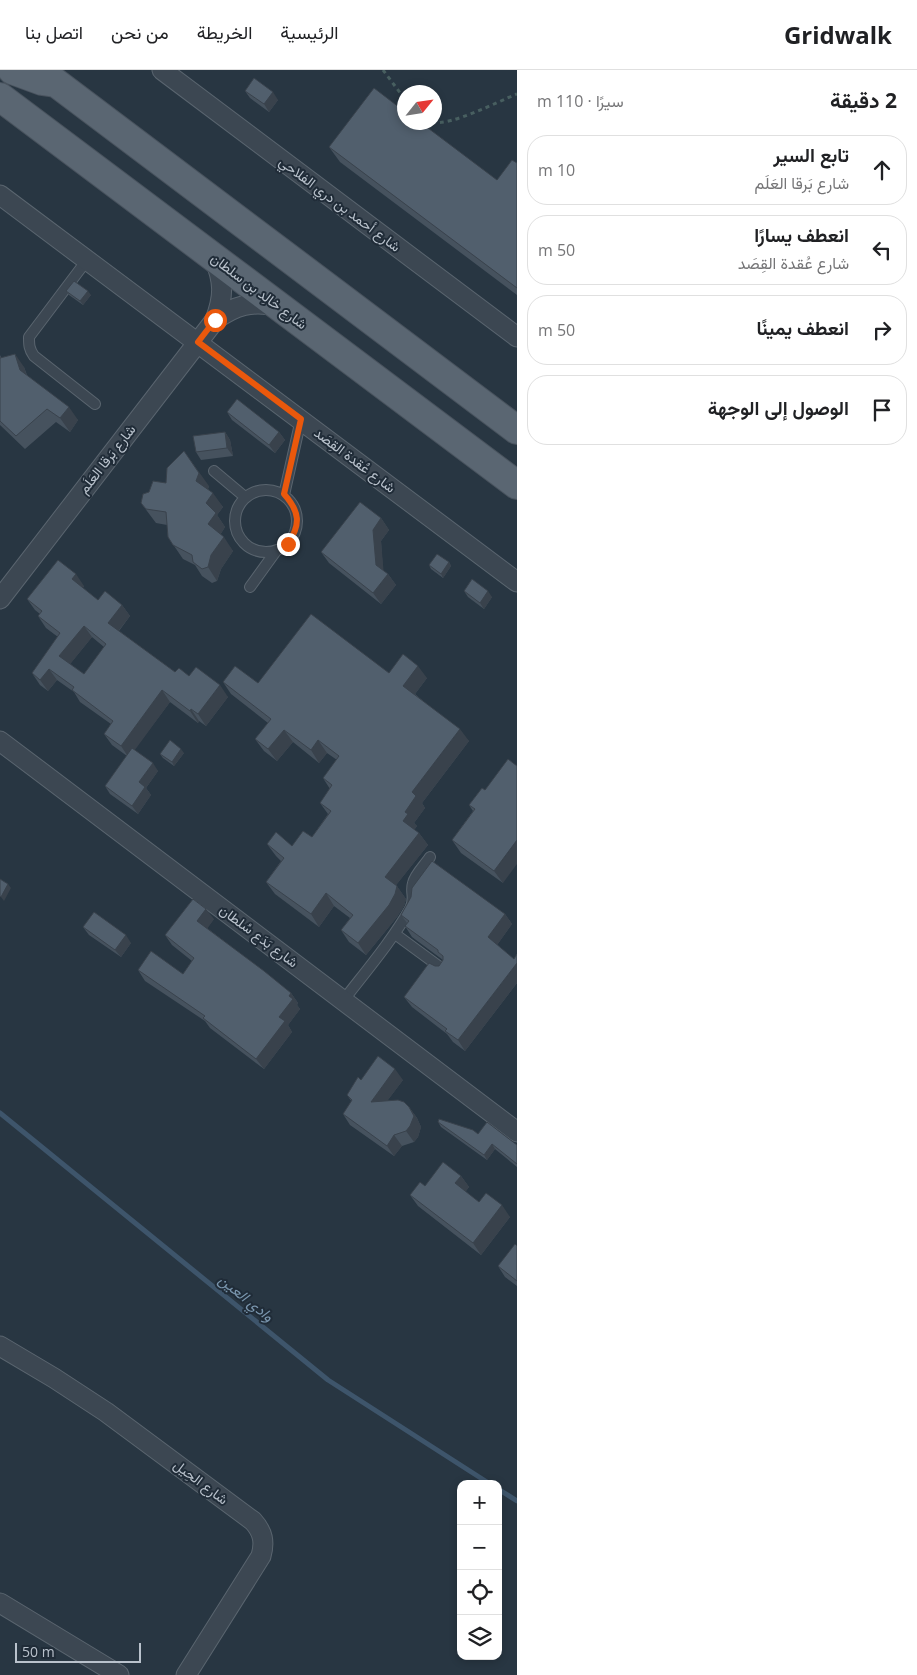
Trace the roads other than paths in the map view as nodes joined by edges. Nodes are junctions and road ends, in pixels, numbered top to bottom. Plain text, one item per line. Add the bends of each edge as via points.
1 (12, 70) edge
2 (162, 70) edge
3 (48, 77) edge
4 (0, 97) edge
5 (0, 195) edge
6 (214, 258) junction
7 (87, 260) junction
8 (279, 307) junction
9 (215, 320) junction
10 (517, 337) edge
11 (198, 342) junction
12 (96, 404) dead end
13 (301, 419) junction
14 (517, 430) edge
15 (214, 471) dead end
16 (517, 485) edge
17 (284, 494) junction
18 (245, 497) junction
19 (276, 551) junction
20 (517, 582) edge
21 (250, 587) dead end
22 (0, 599) edge
23 (0, 741) edge
24 (430, 858) dead end
25 (395, 934) junction
26 (444, 970) edge
27 (343, 1000) junction
28 (517, 1132) edge
29 (0, 1346) edge
30 (0, 1603) edge
31 (120, 1675) edge
32 (186, 1675) edge

1 - 3 main road via 42,81
2 - 10 street, شارع أحمد بن دري الفلاحي
3 - 14 main road
4 - 6 main road, شارع خالِد بن سلطان
5 - 7 street, شارع عُقدة القِصَد
6 - 8 main road, شارع خالِد بن سلطان
6 - 9 street, شارع بَرقا العَلَم via 222,289
7 - 11 street, شارع عُقدة القِصَد
7 - 12 lane via 29,337 29,344 34,356
8 - 9 street, شارع بَرقا العَلَم via 245,305 229,310
8 - 16 main road, شارع خالِد بن سلطان
9 - 11 street, شارع بَرقا العَلَم
11 - 13 street, شارع عُقدة القِصَد
11 - 22 street, شارع بَرقا العَلَم
13 - 17 lane
13 - 20 street, شارع عُقدة القِصَد
15 - 18 lane
17 - 18 lane via 271,489 257,490
17 - 19 lane via 294,505 298,518 296,532 288,544
18 - 19 lane via 237,509 235,523 239,536 249,547 262,552
19 - 21 lane
23 - 27 street, شارع بَدَع سُلطان
24 - 25 lane via 413,881 414,900
25 - 26 lane
25 - 27 lane
27 - 28 street, شارع بَدَع سُلطان
29 - 32 street, شارع الحِيل via 106,1412 260,1528 264,1547 259,1560
30 - 31 street

